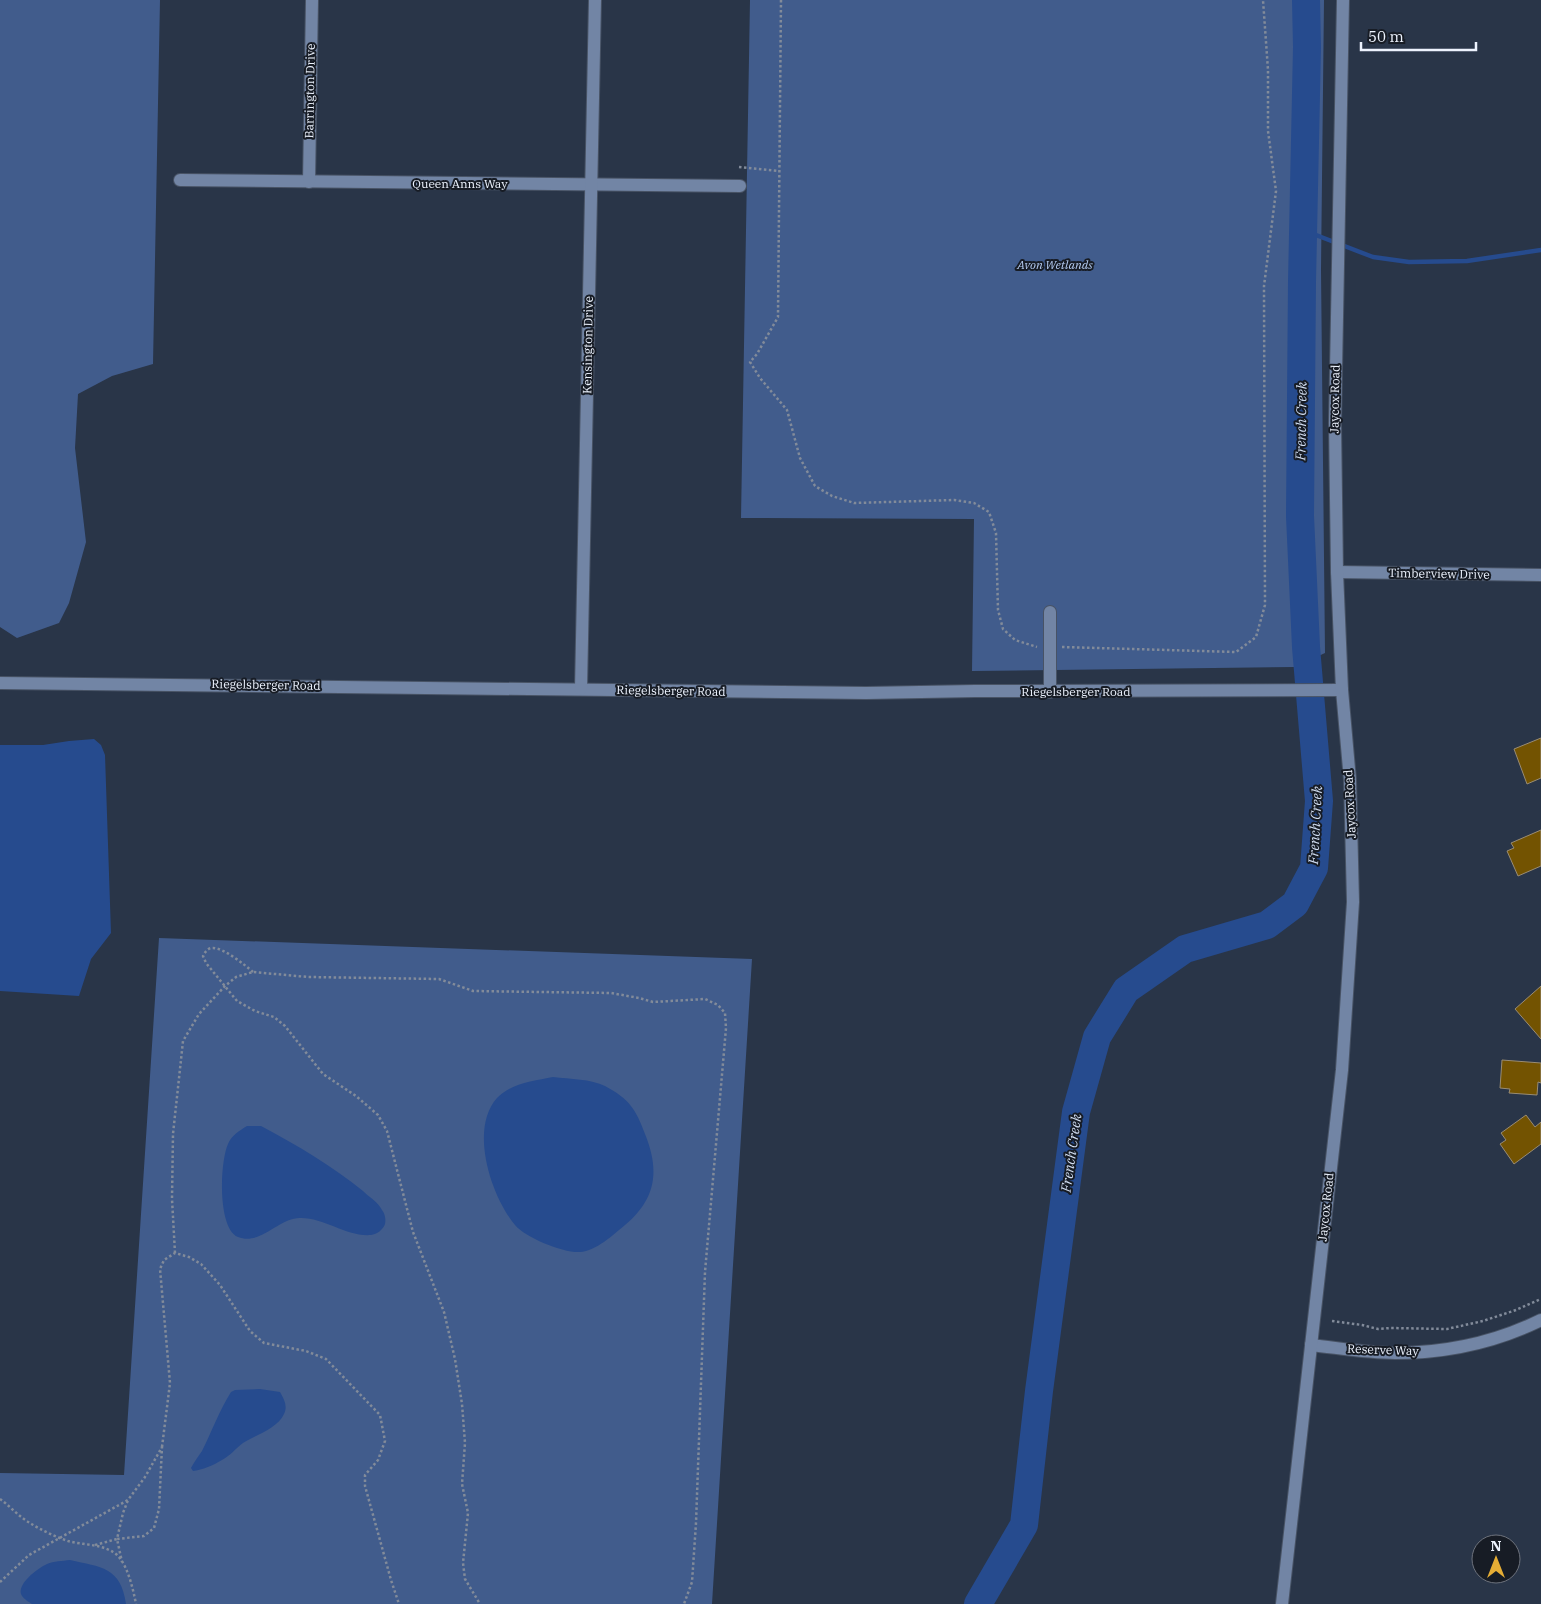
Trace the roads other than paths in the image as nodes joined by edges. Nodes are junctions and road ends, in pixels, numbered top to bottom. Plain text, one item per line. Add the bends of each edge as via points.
1 (312, 0) edge
2 (595, 0) edge
3 (1343, 0) edge
4 (180, 180) dead end
5 (309, 182) junction
6 (591, 185) junction
7 (740, 186) dead end
8 (1337, 572) junction
9 (1541, 575) edge
10 (1050, 612) dead end
11 (0, 682) edge
12 (581, 689) junction
13 (1342, 690) junction
14 (1050, 692) junction
15 (1541, 1320) edge
16 (1311, 1345) junction
17 (1282, 1604) edge

1 - 5 street, Barrington Drive
2 - 6 street, Kensington Drive
3 - 8 street, Jaycox Road via 1335,422
4 - 5 street, Queen Anns Way
5 - 6 street, Queen Anns Way
6 - 7 street, Queen Anns Way
6 - 12 street, Kensington Drive
8 - 9 street, Timberview Drive
8 - 13 street, Jaycox Road
10 - 14 street
11 - 12 street, Riegelsberger Road
12 - 14 street, Riegelsberger Road
13 - 14 street, Riegelsberger Road
13 - 16 street, Jaycox Road via 1350,780 1353,902 1342,1070
15 - 16 street, Reserve Way via 1485,1341 1431,1351 1394,1353
16 - 17 street, Jaycox Road

